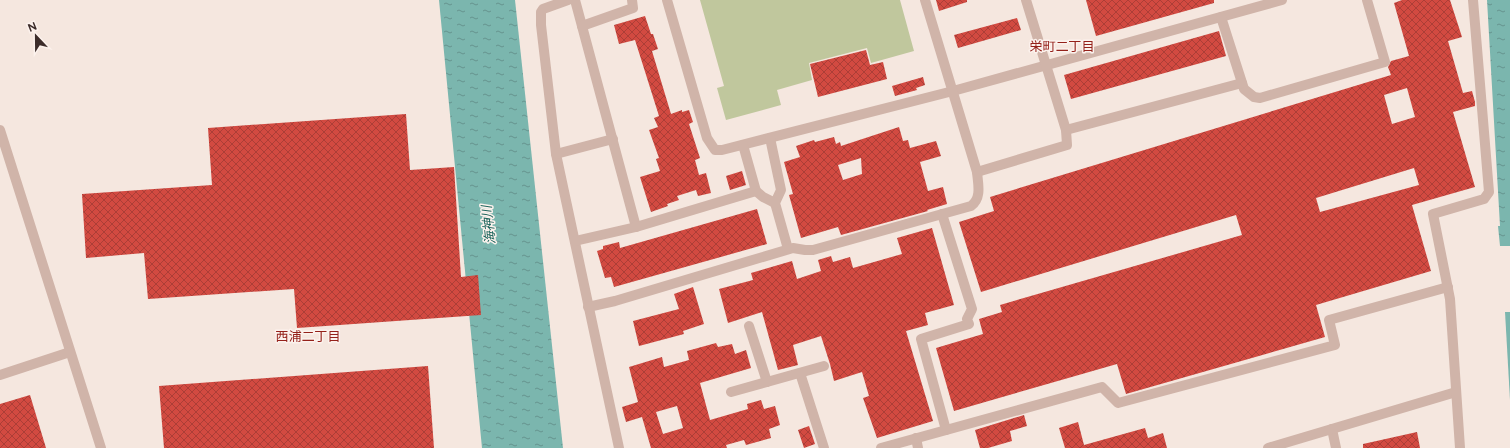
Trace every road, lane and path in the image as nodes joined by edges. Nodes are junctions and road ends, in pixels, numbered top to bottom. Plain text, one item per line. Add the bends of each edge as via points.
1 (568, 0) edge
2 (575, 0) edge
3 (632, 0) edge
4 (667, 0) edge
5 (925, 0) edge
6 (1026, 0) edge
7 (1282, 0) edge
8 (1367, 0) edge
9 (1473, 0) edge
10 (1221, 17) junction
11 (582, 26) junction
12 (1046, 66) junction
13 (1242, 83) junction
14 (953, 91) junction
15 (0, 130) edge
16 (1066, 130) junction
17 (770, 138) junction
18 (613, 140) junction
19 (743, 145) junction
20 (556, 154) junction
21 (977, 172) junction
22 (756, 191) junction
23 (775, 203) junction
24 (942, 214) junction
25 (636, 227) junction
26 (574, 241) junction
27 (788, 249) junction
28 (1448, 287) junction
29 (588, 307) junction
30 (749, 326) dead end
31 (70, 352) junction
32 (824, 366) dead end
33 (800, 373) junction
34 (0, 375) edge
35 (767, 382) junction
36 (732, 392) dead end
37 (1456, 392) junction
38 (1332, 429) junction
39 (946, 430) junction
40 (917, 443) edge
41 (101, 448) edge
42 (619, 448) edge
43 (824, 448) edge
44 (881, 448) edge
45 (1268, 448) edge
46 (1336, 448) edge
47 (1460, 448) edge

1 - 20 street via 547,7 541,12
2 - 11 street
3 - 11 street via 633,8
4 - 19 street via 709,144 715,150
5 - 14 street
6 - 12 street
7 - 10 street
8 - 13 street via 1385,62 1260,98 1249,94
9 - 28 street via 1489,192 1484,199 1433,214
10 - 12 street
10 - 13 street
11 - 18 street
12 - 14 street
12 - 16 street
13 - 16 street
14 - 17 street
14 - 21 street
15 - 31 street
16 - 21 street via 1067,145
17 - 19 street
17 - 23 street via 781,190
18 - 20 street
18 - 25 street
19 - 22 street
20 - 26 street
21 - 24 street via 978,196 975,203
22 - 23 street
22 - 25 street
23 - 27 street
24 - 27 street via 813,250
24 - 39 street via 972,309 967,319 969,324 921,338
25 - 26 street
26 - 29 street
27 - 29 street
28 - 37 street
28 - 39 street via 1329,320 1335,345 1118,403 1102,387
29 - 42 street
30 - 35 street
31 - 34 street
31 - 41 street
32 - 33 street
33 - 35 street
33 - 43 street
35 - 36 street
37 - 38 street
37 - 47 street
38 - 45 street
38 - 46 street
39 - 40 street
40 - 44 street

